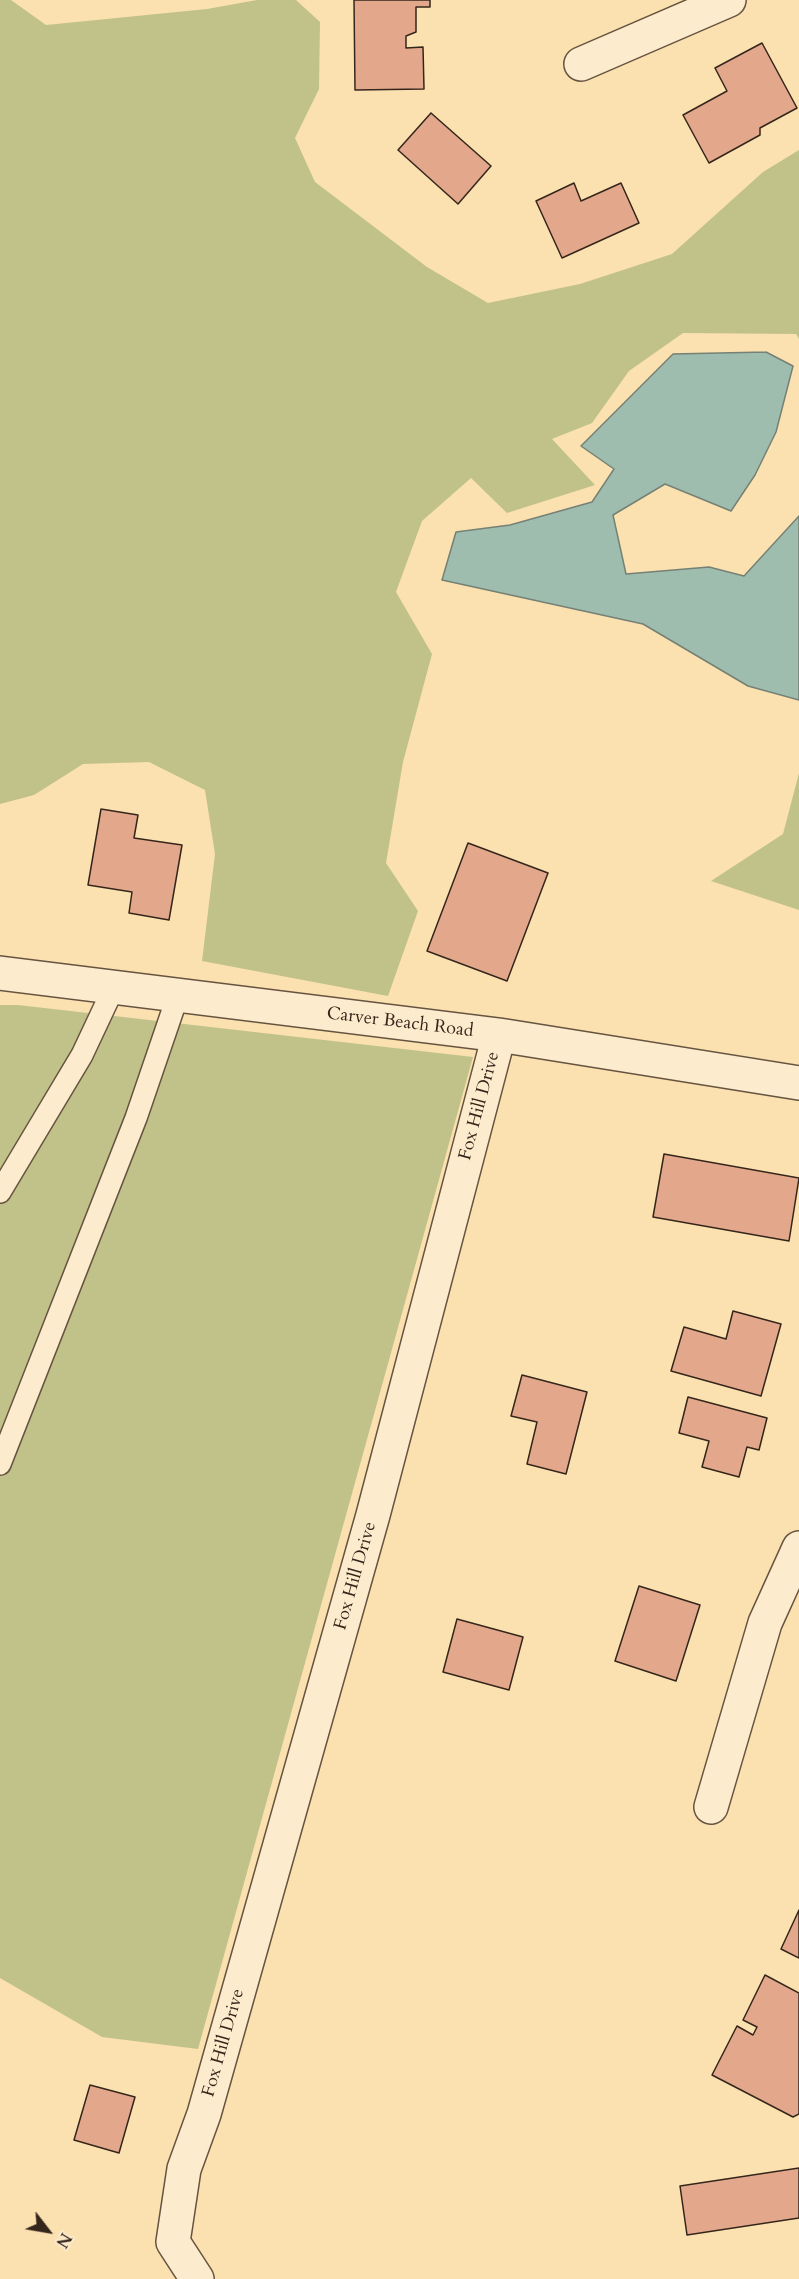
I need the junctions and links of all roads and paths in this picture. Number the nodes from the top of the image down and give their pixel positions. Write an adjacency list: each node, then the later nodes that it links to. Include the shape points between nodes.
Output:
1 (729, 0): 2 (street)
2 (581, 64)
3 (0, 973): 4 (street, Carver Beach Road)
4 (114, 987): 5 (street, Carver Beach Road); 8 (lane, via 82,1055)
5 (178, 995): 6 (street, Carver Beach Road); 9 (lane, via 136,1118)
6 (499, 1035): 7 (street, Carver Beach Road); 12 (street, Fox Hill Drive, via 373,1515 204,2114 184,2169 173,2242)
7 (799, 1083)
8 (0, 1192)
9 (0, 1464)
10 (799, 1548): 11 (street, via 765,1623)
11 (711, 1807)
12 (198, 2279)

